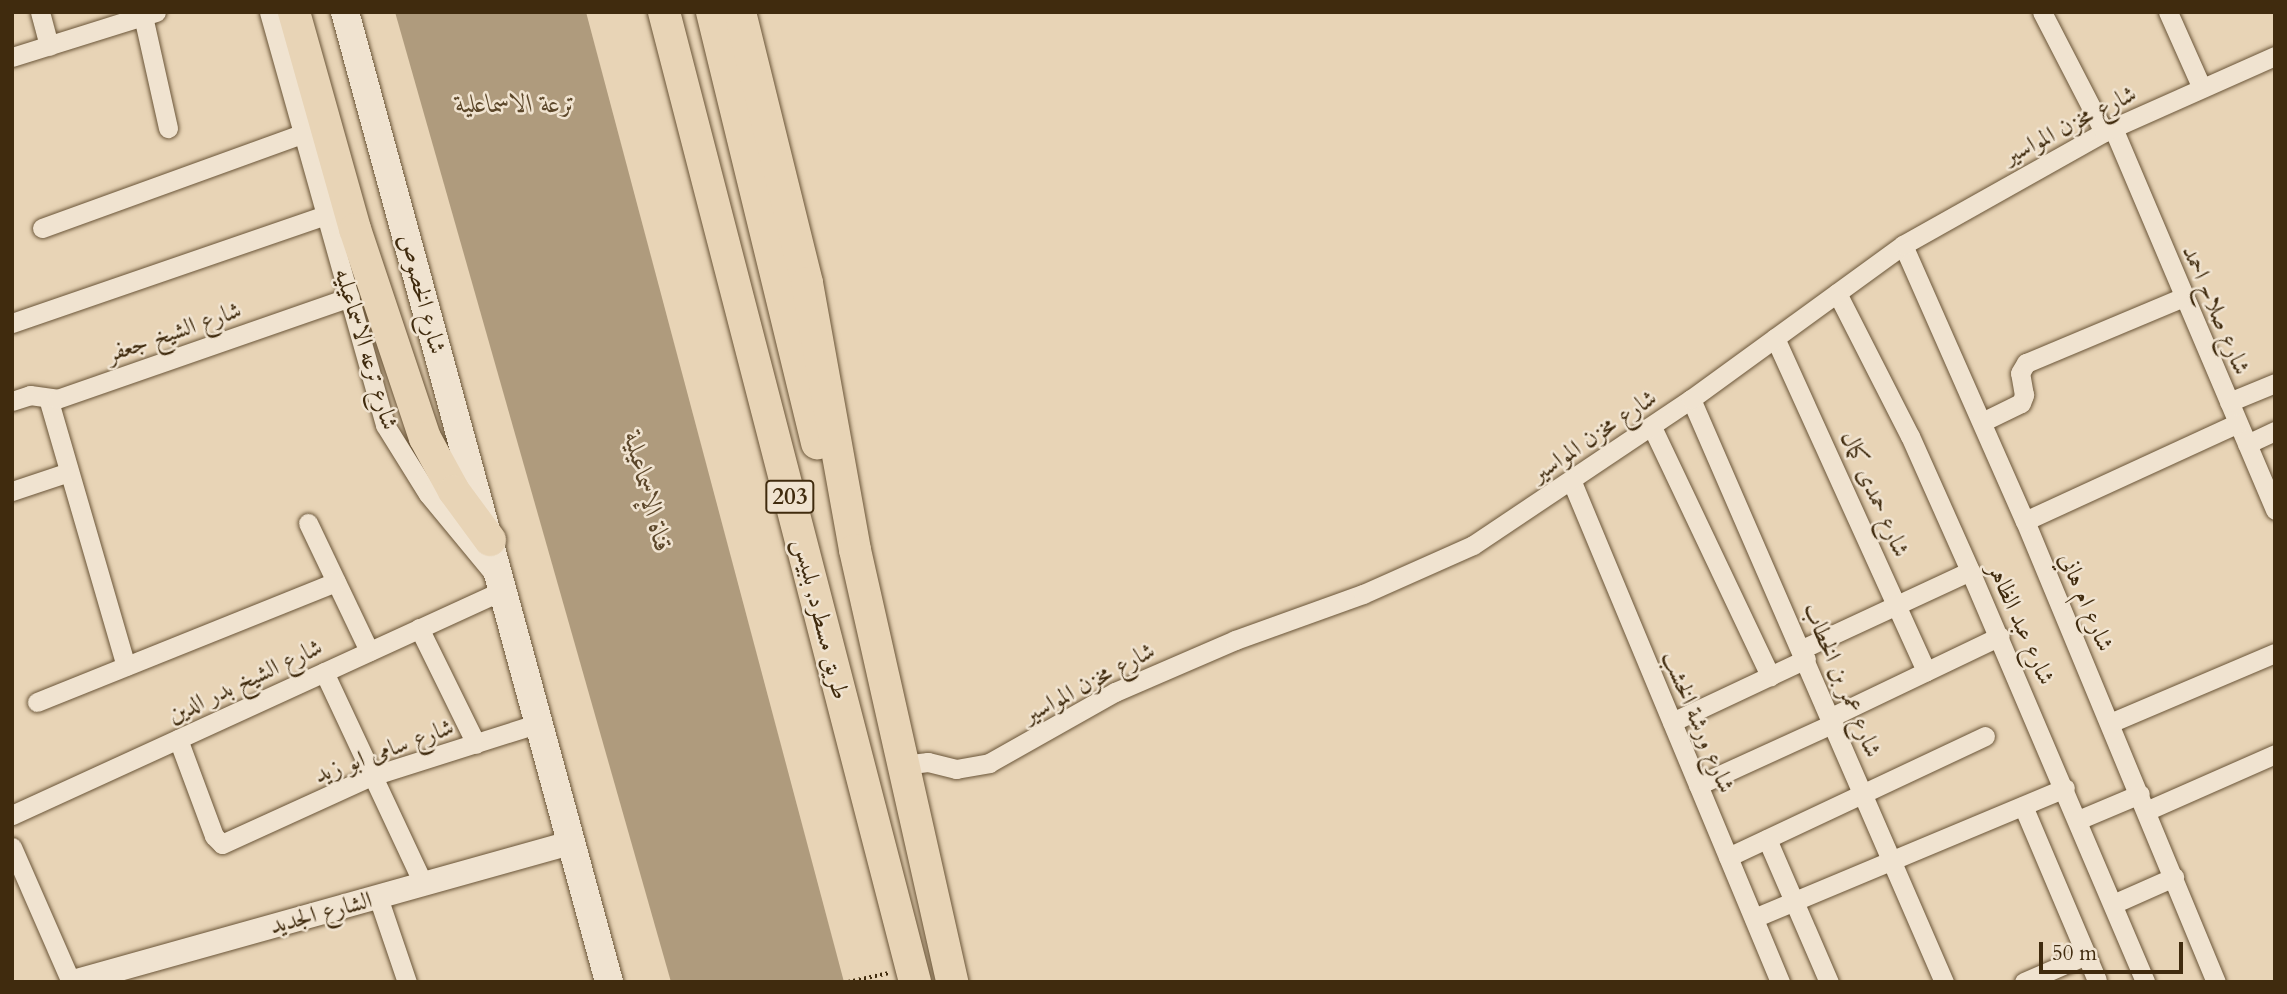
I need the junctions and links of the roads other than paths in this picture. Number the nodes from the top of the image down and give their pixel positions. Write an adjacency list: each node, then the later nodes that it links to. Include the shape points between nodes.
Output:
1 (40, 12): 11 (street)
2 (269, 12): 17 (street, شارع ترعه الاسماعيليه)
3 (294, 12): 42 (main road, via 355,229 425,438 454,491)
4 (345, 12): 42 (main road, شارع الخصوص)
5 (664, 12): 91 (main road, طريق مسطرد, بلبيس / 203)
6 (712, 12): 43 (main road, via 823,464)
7 (740, 12): 43 (main road, طريق مسطرد, بلبيس / 203, via 807,283)
8 (2042, 12): 16 (street, شارع صلاح احمد)
9 (2168, 12): 14 (street)
10 (149, 14): 11 (street); 15 (street)
11 (49, 46): 13 (street)
12 (2275, 56): 14 (street, شارع مخزن المواسير)
13 (12, 57)
14 (2201, 86): 16 (street, شارع مخزن المواسير)
15 (168, 128)
16 (2109, 130): 20 (street, شارع مخزن المواسير); 23 (street, شارع صلاح احمد)
17 (302, 134): 18 (street, شارع ترعه الاسماعيليه); 19 (street)
18 (325, 215): 22 (street, شارع ترعه الاسماعيليه); 24 (street)
19 (43, 228)
20 (1903, 244): 21 (street, شارع مخزن المواسير); 31 (street, شارع ام هاني)
21 (1837, 293): 25 (street, شارع مخزن المواسير); 44 (street, شارع عبد الظاهر, via 1910,436)
22 (350, 297): 27 (street, شارع الشيخ جعفر); 46 (street, شارع ترعه الاسماعيليه, via 385,425 428,494)
23 (2184, 297): 30 (street, شارع صلاح احمد); 31 (street, via 2026,363 2020,373 2021,403)
24 (12, 323)
25 (1775, 338): 28 (street, شارع مخزن المواسير); 47 (street, شارع حمدى كمال)
26 (2275, 383): 30 (street)
27 (48, 398): 29 (street, شارع الشيخ جعفر, via 30,395); 36 (street)
28 (1691, 399): 33 (street, شارع مخزن المواسير); 52 (street, شارع عمر بن الخطاب)
29 (12, 401)
30 (2229, 402): 32 (street, شارع صلاح احمد)
31 (1982, 422): 40 (street, شارع ام هاني)
32 (2238, 422): 35 (street, شارع صلاح احمد); 40 (street)
33 (1652, 427): 37 (street, شارع مخزن المواسير); 56 (street)
34 (2275, 431): 35 (street)
35 (2247, 444): 39 (street, شارع صلاح احمد)
36 (69, 472): 38 (street); 53 (street)
37 (1572, 482): 59 (street, شارع ورشة الخشب); 66 (street, شارع مخزن المواسير, via 1473,545 1363,594 1235,640 1126,687 989,763 956,769 928,762)
38 (12, 491)
39 (2275, 510)
40 (2025, 521): 60 (street, شارع ام هاني)
41 (308, 523): 45 (street)
42 (490, 540): 46 (main road, شارع الخصوص)
43 (855, 550): 66 (main road, طريق مسطرد, بلبيس / 203)
44 (1970, 571): 47 (street); 49 (street, شارع عبد الظاهر)
45 (336, 582): 50 (street); 53 (street)
46 (498, 584): 48 (street, شارع الشيخ بدر الدين); 61 (main road, شارع ترعه الاسماعيليه)
47 (1897, 605): 52 (street); 54 (street, شارع حمدى كمال)
48 (419, 628): 50 (street, شارع الشيخ بدر الدين); 64 (street)
49 (2000, 636): 54 (street); 69 (street, شارع عبد الظاهر)
50 (369, 651): 55 (street, شارع الشيخ بدر الدين)
51 (2275, 653): 60 (street)
52 (1804, 654): 56 (street); 58 (street, شارع عمر بن الخطاب)
53 (126, 666): 57 (street)
54 (1926, 671): 58 (street)
55 (324, 672): 63 (street, شارع الشيخ بدر الدين); 67 (street)
56 (1770, 676): 59 (street)
57 (37, 702)
58 (1832, 720): 68 (street); 70 (street, شارع عمر بن الخطاب)
59 (1672, 722): 68 (street, شارع ورشة الخشب)
60 (2110, 723): 71 (street, شارع ام هاني)
61 (536, 724): 64 (street, شارع سامى ابو زيد); 76 (main road, شارع ترعه الاسماعيليه)
62 (1985, 736): 70 (street)
63 (178, 739): 67 (street, شارع سامى ابو زيد, via 214,836 224,843); 73 (street, شارع الشيخ بدر الدين)
64 (476, 744): 67 (street, شارع سامى ابو زيد)
65 (2275, 754): 71 (street)
66 (903, 765): 92 (main road, طريق مسطرد, بلبيس / 203)
67 (373, 776): 81 (street)
68 (1698, 785): 78 (street, شارع ورشة الخشب)
69 (2065, 788): 72 (street); 74 (street, شارع عبد الظاهر)
70 (1863, 793): 75 (street); 79 (street, شارع عمر بن الخطاب)
71 (2143, 802): 74 (street); 80 (street, شارع ام هاني)
72 (2023, 806): 79 (street); 86 (street)
73 (12, 815)
74 (2078, 820): 84 (street, شارع عبد الظاهر)
75 (1767, 839): 78 (street); 83 (street)
76 (570, 843): 81 (street, الشارع الجديد); 90 (main road, شارع ترعه الاسماعيليه)
77 (12, 847): 87 (street)
78 (1728, 857): 85 (street, شارع ورشة الخشب)
79 (1892, 860): 83 (street); 95 (street, شارع عمر بن الخطاب)
80 (2174, 877): 84 (street); 98 (street, شارع ام هاني)
81 (424, 885): 82 (street, الشارع الجديد)
82 (378, 897): 87 (street, الشارع الجديد); 89 (street)
83 (1794, 901): 85 (street); 94 (street)
84 (2113, 904): 97 (street, شارع عبد الظاهر)
85 (1754, 918): 93 (street, شارع ورشة الخشب)
86 (2086, 955): 88 (street); 96 (street)
87 (83, 980)
88 (2097, 980)
89 (407, 982)
90 (609, 982)
91 (915, 982)
92 (952, 982)
93 (1780, 982)
94 (1829, 982)
95 (1944, 982)
96 (2024, 982)
97 (2145, 982)
98 (2216, 982)

